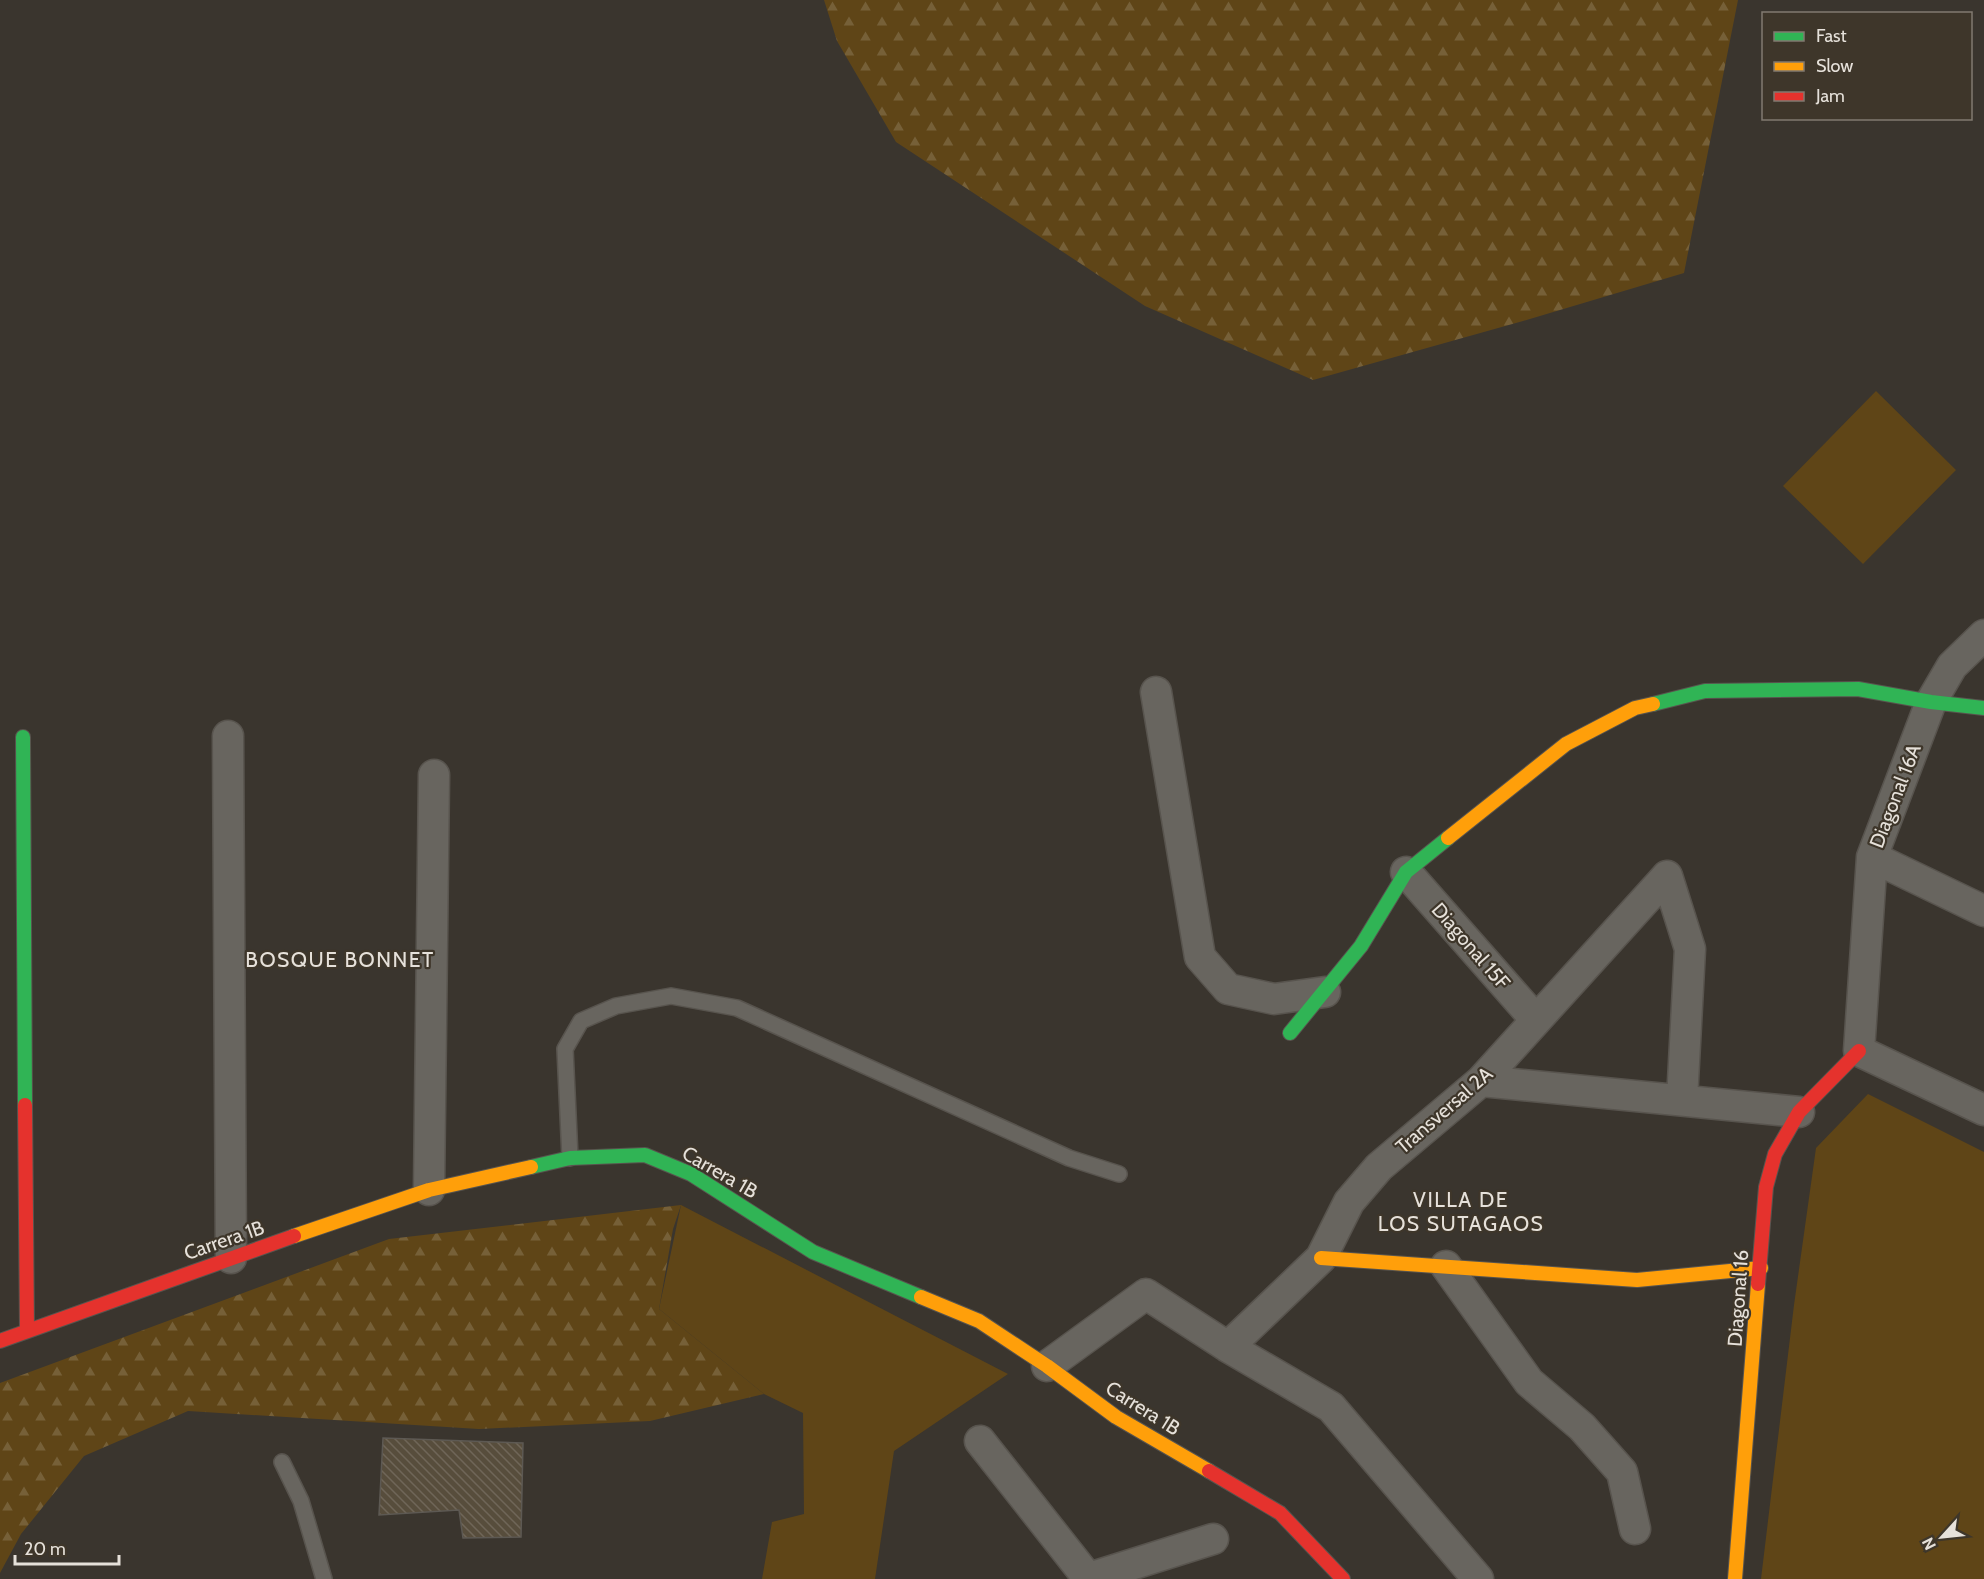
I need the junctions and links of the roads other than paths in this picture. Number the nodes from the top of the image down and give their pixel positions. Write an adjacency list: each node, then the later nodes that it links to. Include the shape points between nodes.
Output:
1 (1984, 635): 3 (street, Diagonal 16A, via 1952,666)
2 (1156, 692): 11 (street, via 1200,957 1228,989 1274,999)
3 (1932, 702): 4 (street); 8 (street, Diagonal 16A); 9 (street, via 1858,689 1706,691 1635,708 1566,744)
4 (1983, 706)
5 (228, 736): 22 (street)
6 (23, 737): 26 (street)
7 (434, 775): 21 (street)
8 (1872, 857): 10 (street); 14 (street, Diagonal 16A)
9 (1406, 872): 11 (street, via 1361,946); 12 (street, Diagonal 15F)
10 (1984, 911)
11 (1325, 993): 13 (street)
12 (1536, 1020): 15 (street, Transversal 2A); 16 (street, Transversal 2A, via 1667,876 1690,949)
13 (1290, 1033)
14 (1859, 1051): 17 (street); 18 (street, Diagonal 16)
15 (1481, 1081): 16 (street); 23 (street, Transversal 2A, via 1379,1167 1348,1202)
16 (1682, 1100): 18 (street)
17 (1984, 1110)
18 (1799, 1112): 25 (street, Diagonal 16, via 1774,1154 1766,1187)
19 (570, 1158): 20 (lane, via 566,1049 581,1021 615,1006 671,996 737,1008 1070,1158); 21 (street, Carrera 1B); 29 (street, Carrera 1B, via 645,1155 691,1174 813,1251 979,1321)
20 (1119, 1174)
21 (429, 1190): 22 (street, Carrera 1B)
22 (231, 1258): 26 (street, Carrera 1B)
23 (1321, 1258): 24 (street); 28 (street, Transversal 2A)
24 (1446, 1266): 25 (street, via 1637,1280); 32 (street, via 1529,1382 1582,1427 1622,1472)
25 (1761, 1268): 38 (street, Diagonal 16)
26 (27, 1332): 27 (street, Carrera 1B)
27 (0, 1341)
28 (1228, 1347): 29 (street, via 1146,1294); 37 (street, via 1331,1407)
29 (1047, 1366): 36 (street, Carrera 1B, via 1116,1417 1280,1513)
30 (980, 1441): 34 (street)
31 (282, 1462): 35 (lane, via 301,1501)
32 (1635, 1529)
33 (1213, 1539): 34 (street)
34 (1087, 1578)
35 (324, 1579)
36 (1343, 1579)
37 (1478, 1579)
38 (1735, 1579)

